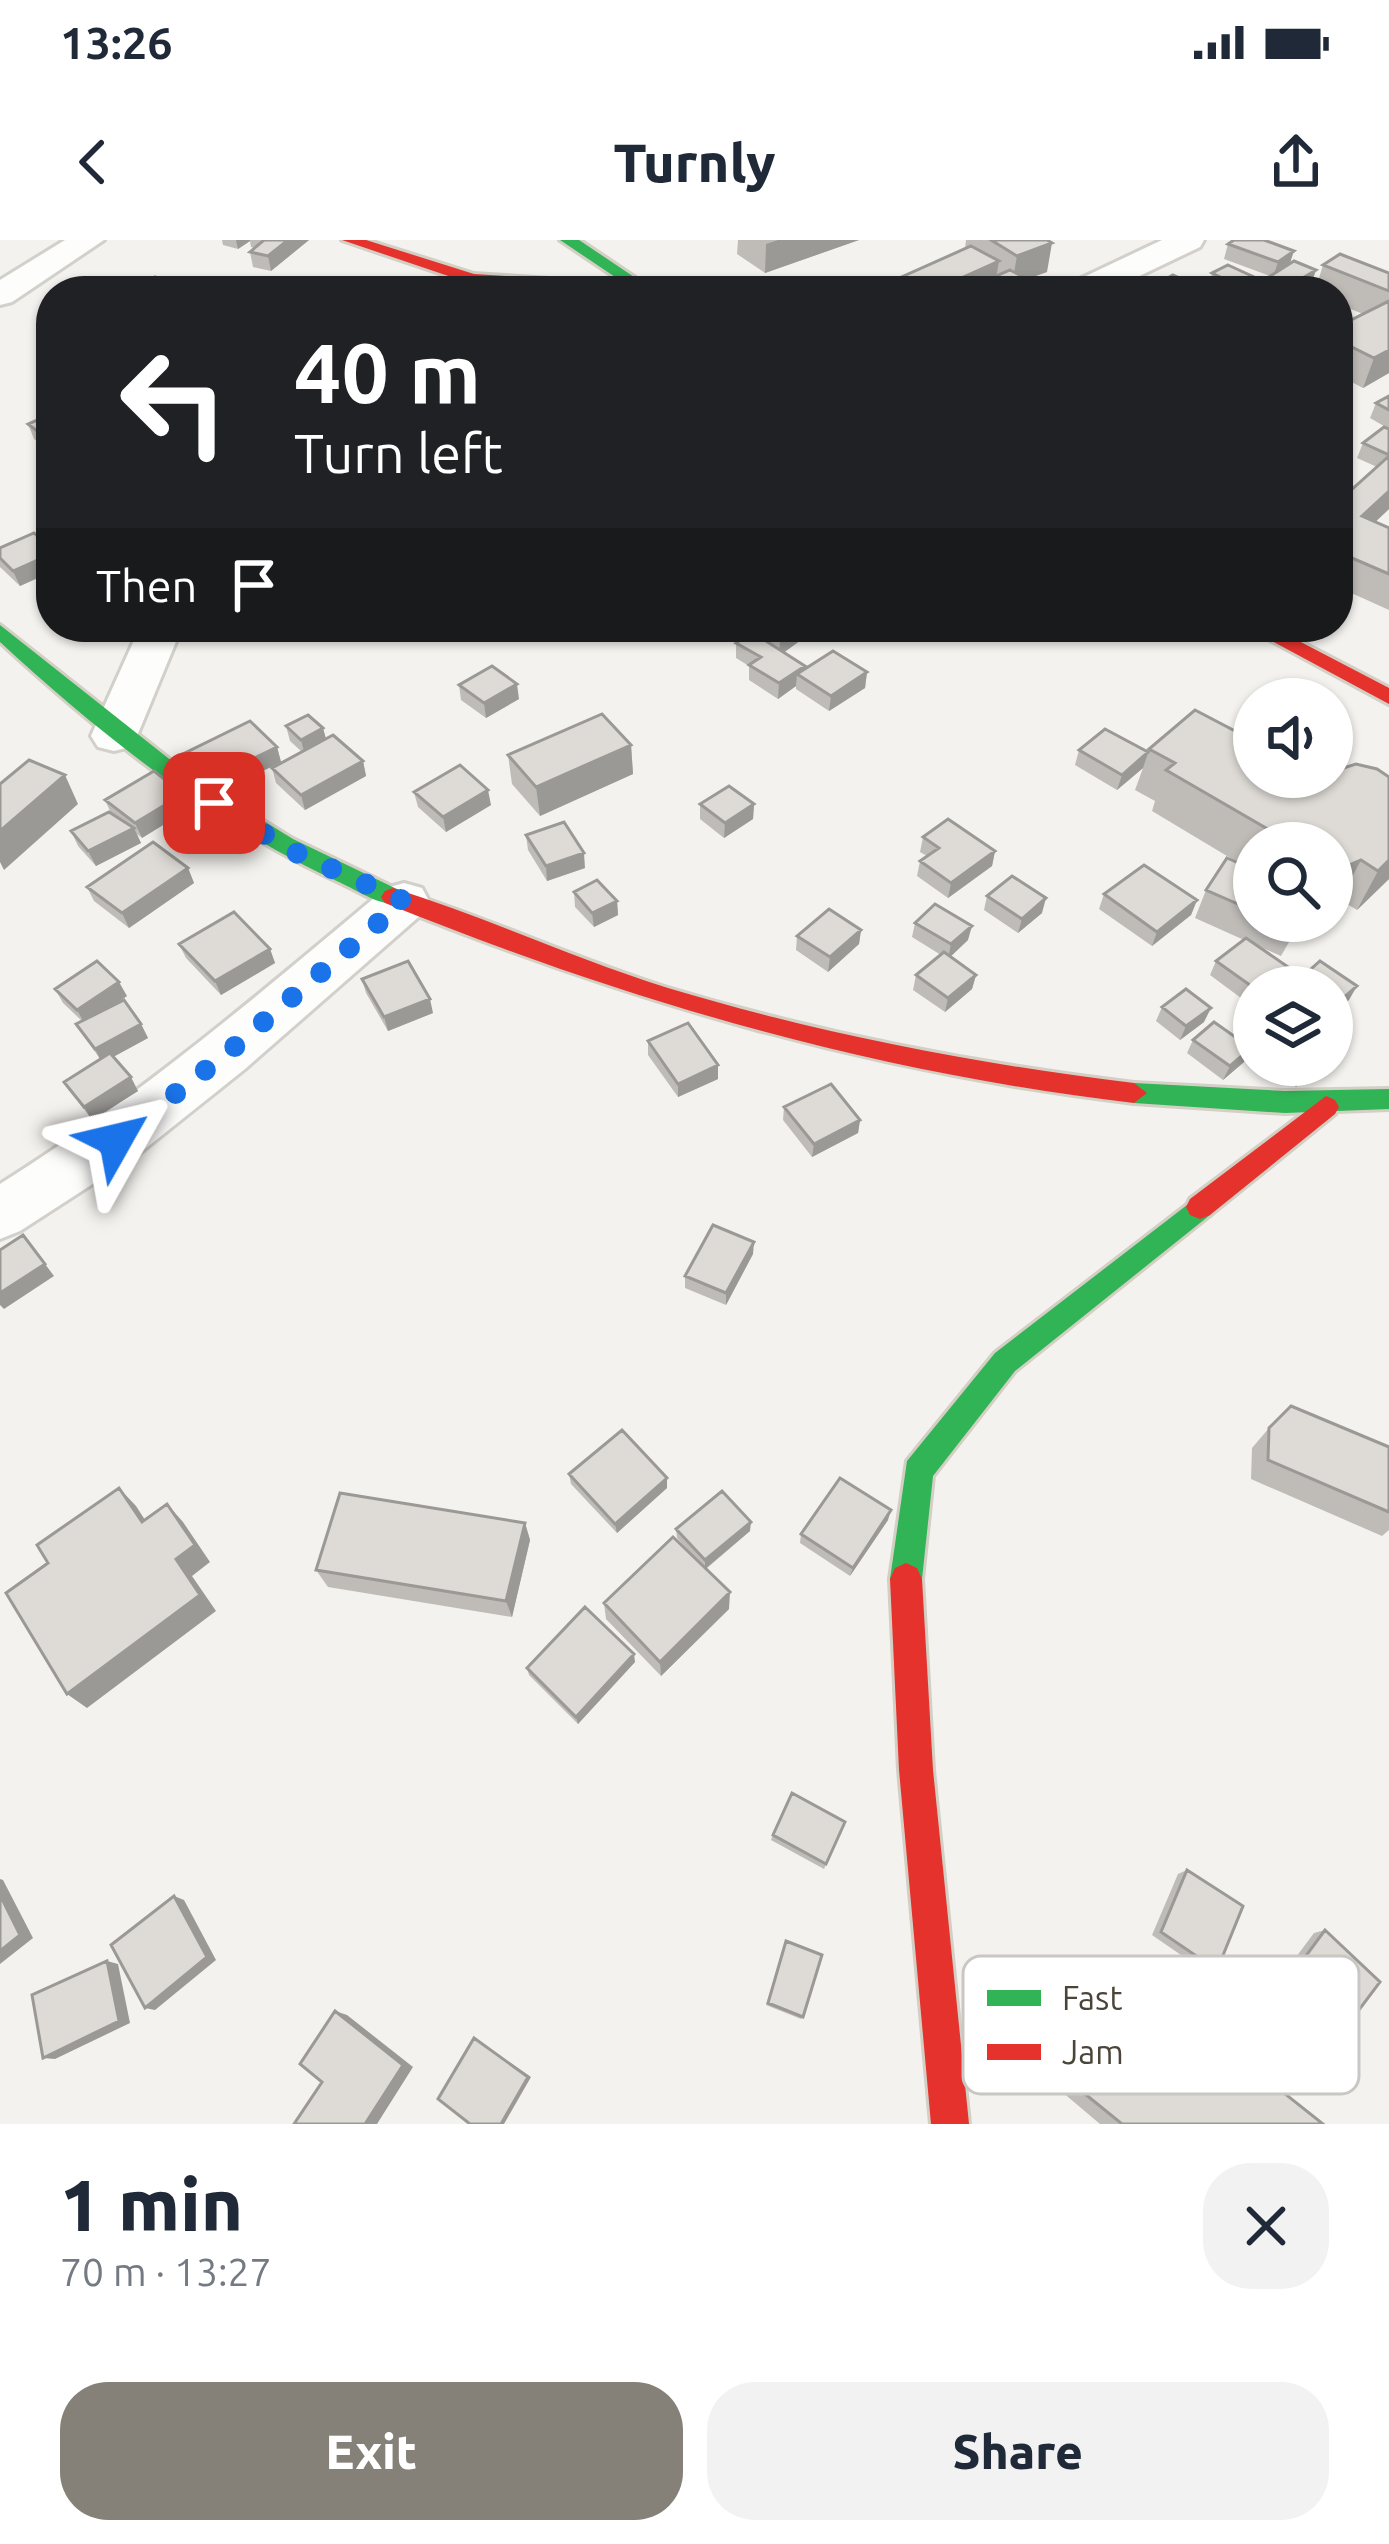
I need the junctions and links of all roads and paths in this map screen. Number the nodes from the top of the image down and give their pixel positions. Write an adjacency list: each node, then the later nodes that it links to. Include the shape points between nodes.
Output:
1 (88, 240): 10 (street)
2 (350, 240): 7 (street)
3 (413, 240): 6 (street, via 485,262)
4 (568, 240): 6 (street)
5 (1188, 240): 9 (street)
6 (606, 266): 8 (street)
7 (463, 276)
8 (623, 276)
9 (1112, 276)
10 (0, 295)
11 (0, 631): 15 (street)
12 (155, 642): 15 (street)
13 (1284, 642): 14 (street)
14 (1389, 697)
15 (114, 736): 16 (street, via 290,850)
16 (404, 901): 18 (street, via 667,1000 914,1064 1106,1092); 19 (street, via 116,1140)
17 (1389, 1099): 18 (street)
18 (1326, 1107): 20 (street, via 1005,1362 918,1472 907,1594)
19 (0, 1214)
20 (950, 2124)

